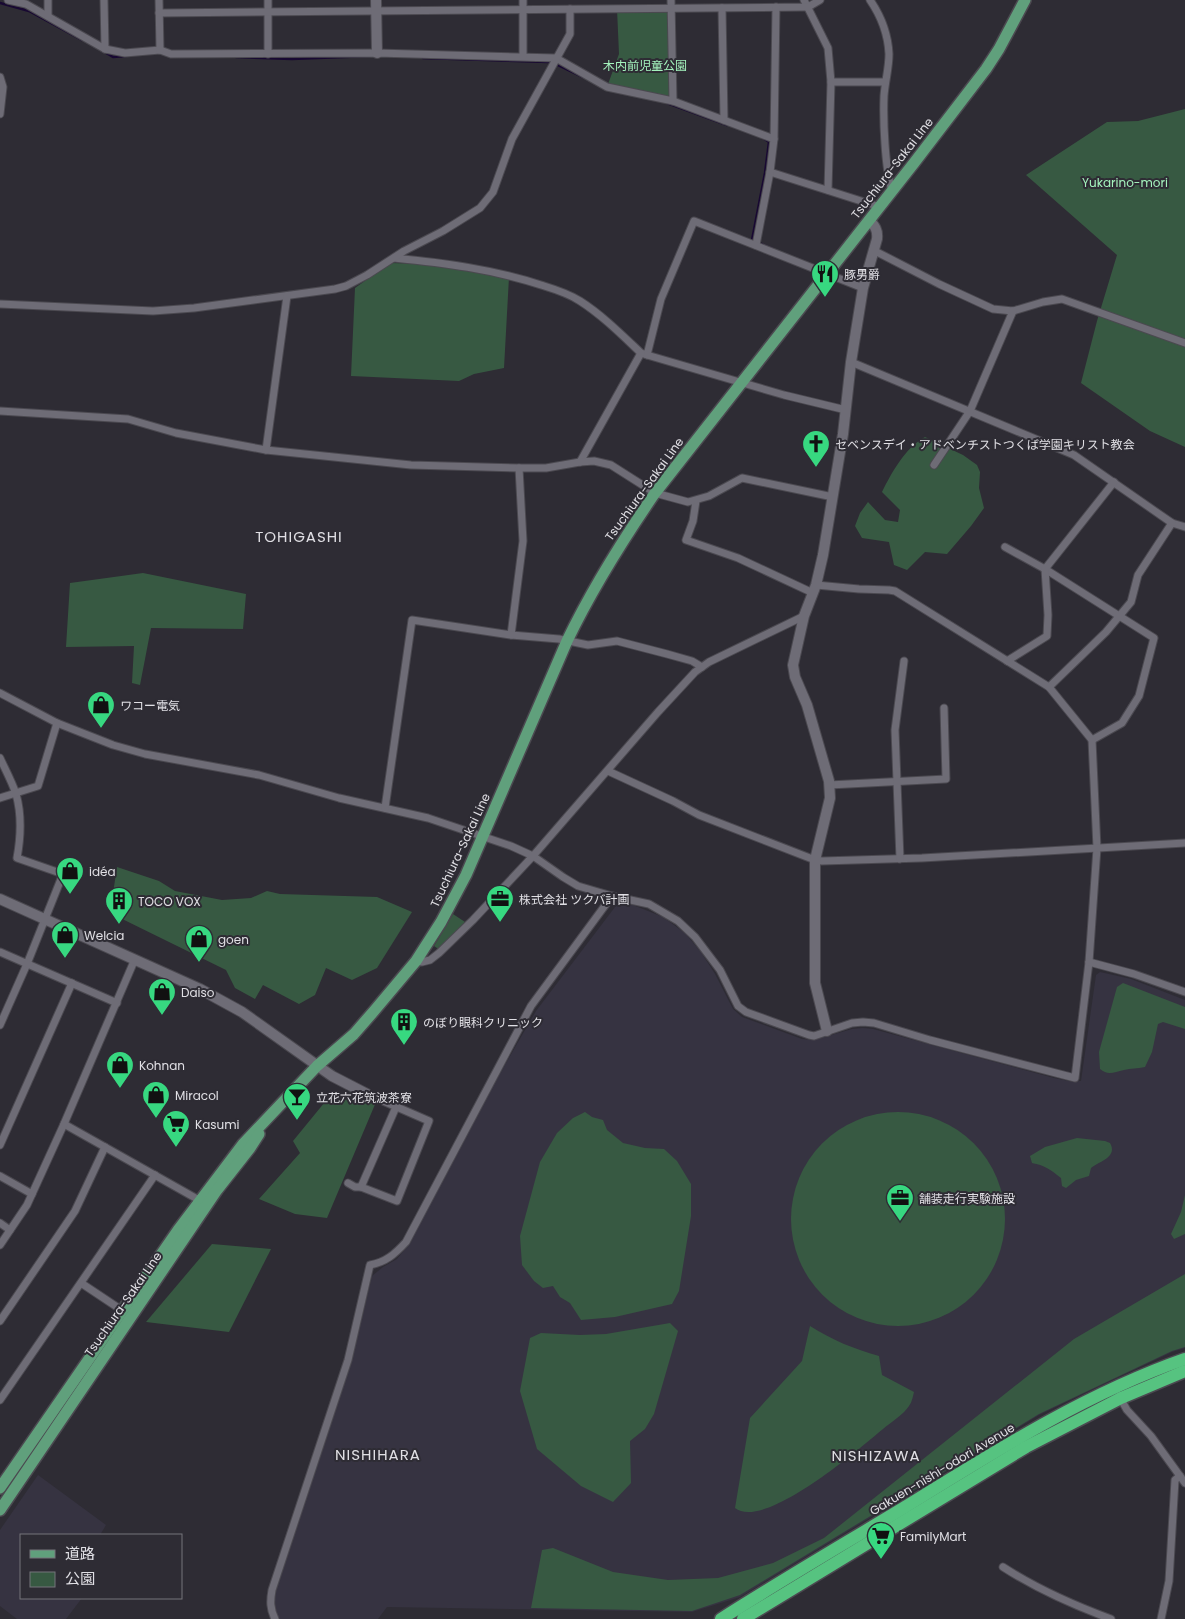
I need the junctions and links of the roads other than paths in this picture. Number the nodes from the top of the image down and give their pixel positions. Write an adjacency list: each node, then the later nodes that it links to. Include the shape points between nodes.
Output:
1 (8, 0): 21 (street, via 26,4)
2 (48, 0): 21 (street)
3 (104, 0): 22 (street)
4 (159, 0): 20 (street)
5 (268, 0): 18 (street)
6 (376, 0): 19 (street)
7 (523, 0): 16 (street)
8 (671, 0): 14 (street)
9 (820, 0): 12 (street)
10 (870, 0): 30 (street, via 887,40 889,55)
11 (1025, 0): 37 (main road, Tsuchiura-Sakai Line, via 986,69)
12 (806, 3): 13 (street); 29 (street, via 828,48)
13 (776, 7): 15 (street); 34 (street)
14 (671, 8): 15 (street); 17 (street); 31 (street)
15 (722, 8): 33 (street)
16 (523, 10): 17 (street); 19 (street); 26 (street)
17 (570, 10): 27 (street, via 570,34)
18 (268, 12): 19 (street); 20 (street); 25 (street)
19 (376, 12): 24 (street)
20 (159, 13): 23 (street)
21 (48, 16): 22 (street)
22 (105, 49): 23 (street, via 125,53)
23 (160, 50): 25 (street, via 170,54)
24 (377, 53): 25 (street); 26 (street)
25 (268, 54)
26 (523, 56): 27 (street)
27 (556, 58): 31 (street, via 607,87); 42 (street, via 512,139 497,183 487,199 474,212)
28 (0, 77): 32 (street, via 3,87)
29 (831, 82): 30 (street); 36 (street)
30 (885, 82): 37 (street)
31 (673, 101): 33 (street)
32 (0, 114)
33 (724, 120): 34 (street)
34 (774, 139): 35 (street)
35 (770, 172): 36 (street); 40 (street)
36 (828, 190): 38 (street)
37 (892, 192): 38 (main road, Tsuchiura-Sakai Line)
38 (880, 207): 39 (main road, Tsuchiura-Sakai Line)
39 (869, 220): 41 (street, via 878,233); 43 (main road, Tsuchiura-Sakai Line)
40 (756, 242): 43 (street); 49 (street, via 694,221 661,299)
41 (873, 250): 44 (street); 47 (street, via 993,309)
42 (393, 258): 45 (street, via 346,286); 49 (street, via 510,274 555,290 578,300)
43 (827, 274): 44 (street); 51 (main road, Tsuchiura-Sakai Line)
44 (863, 288): 50 (street)
45 (287, 296): 46 (street, via 152,311); 55 (street)
46 (0, 304)
47 (1012, 310): 48 (street, via 1062,299); 54 (street)
48 (1185, 343)
49 (644, 354): 51 (street); 56 (street)
50 (851, 362): 52 (street); 54 (street)
51 (742, 382): 52 (street); 60 (main road, Tsuchiura-Sakai Line)
52 (846, 410): 61 (street)
53 (0, 411): 55 (street, via 128,419 176,433)
54 (970, 411): 57 (street); 59 (street, via 1074,454)
55 (266, 450): 58 (street, via 411,465)
56 (580, 462): 58 (street, via 546,468); 60 (street, via 611,465)
57 (934, 465)
58 (520, 468): 70 (street, via 523,540)
59 (1114, 482): 63 (street); 66 (street)
60 (655, 493): 62 (street, via 688,502); 71 (main road, Tsuchiura-Sakai Line, via 604,570)
61 (832, 497): 62 (street, via 742,478); 67 (street)
62 (696, 501): 67 (street, via 686,540)
63 (1172, 523): 64 (street); 69 (street, via 1144,565 1131,602)
64 (1185, 528)
65 (1005, 547): 66 (street)
66 (1045, 569): 69 (street); 73 (street, via 1047,636)
67 (815, 589): 68 (street); 73 (street, via 895,591)
68 (804, 616): 74 (street); 83 (street, via 793,665)
69 (1120, 616): 75 (street); 79 (street, via 1154,638 1139,696 1122,723)
70 (511, 635): 71 (street); 86 (street, via 412,620)
71 (567, 641): 74 (street, via 588,645 617,641 692,661); 87 (main road, Tsuchiura-Sakai Line)
72 (904, 661): 82 (street, via 895,730)
73 (1007, 661): 75 (street)
74 (702, 667): 81 (street)
75 (1049, 687): 79 (street)
76 (0, 693): 78 (street)
77 (944, 708): 82 (street, via 946,779)
78 (57, 723): 84 (street, via 38,786); 86 (street, via 140,753 259,775)
79 (1092, 740): 89 (street)
80 (0, 758): 84 (street)
81 (608, 771): 90 (street); 92 (street, via 699,815)
82 (897, 782): 83 (street); 91 (street)
83 (829, 785): 92 (street, via 830,798)
84 (16, 793): 85 (street); 95 (street, via 21,836 18,858 63,874)
85 (0, 798)
86 (385, 808): 87 (street)
87 (483, 835): 90 (street); 98 (main road, Tsuchiura-Sakai Line, via 450,907)
88 (1185, 843): 89 (street)
89 (1097, 848): 91 (street); 99 (street)
90 (533, 856): 93 (street, via 578,886); 98 (street, via 439,953 430,960)
91 (900, 859): 92 (street)
92 (815, 860): 105 (street, via 816,982)
93 (612, 896): 105 (street, via 649,904 678,920 709,954 738,1006 746,1012 802,1034 814,1036); 135 (street, via 531,1006 406,1242 382,1263 370,1265 348,1360 272,1590 270,1610)
94 (0, 899): 95 (street)
95 (45, 919): 97 (street); 100 (street)
96 (0, 952): 100 (street)
97 (135, 959): 103 (street); 106 (street, via 225,1002)
98 (416, 961): 106 (main road, Tsuchiura-Sakai Line, via 354,1034)
99 (1089, 962): 102 (street); 105 (street, via 1074,1078 874,1023 852,1023)
100 (27, 964): 101 (street); 104 (street)
101 (72, 984): 103 (street); 111 (street)
102 (1185, 992)
103 (117, 1003): 110 (street)
104 (0, 1025)
105 (827, 1031)
106 (317, 1066): 107 (street); 109 (main road, Tsuchiura-Sakai Line)
107 (367, 1094): 108 (street)
108 (396, 1107): 116 (street); 116 (street, via 429,1121 397,1201)
109 (270, 1115): 118 (main road, Tsuchiura-Sakai Line); 132 (main road, Tsuchiura-Sakai Line)
110 (64, 1124): 112 (street); 117 (street)
111 (0, 1145)
112 (105, 1147): 113 (street); 124 (street, via 75,1210)
113 (155, 1175): 118 (street); 122 (street)
114 (0, 1176): 117 (street)
115 (348, 1183): 116 (street)
116 (361, 1187)
117 (32, 1194): 120 (street)
118 (199, 1200): 123 (main road, Tsuchiura-Sakai Line)
119 (0, 1223): 120 (street)
120 (10, 1230): 121 (street)
121 (0, 1245)
122 (82, 1283): 123 (street); 128 (street)
123 (123, 1311): 131 (main road, Tsuchiura-Sakai Line)
124 (0, 1321)
125 (1185, 1359): 127 (highway, Gakuen-nishi-odori Avenue, via 1161,1367)
126 (1185, 1371): 127 (highway, Gakuen-nishi-odori Avenue)
127 (1118, 1393): 129 (street); 134 (highway, Gakuen-nishi-odori Avenue, via 1048,1421)
128 (0, 1400)
129 (1180, 1476): 130 (street); 138 (street, via 1175,1480 1169,1581)
130 (1185, 1483)
131 (0, 1488)
132 (0, 1510)
133 (1003, 1567): 137 (street, via 1045,1592)
134 (750, 1613): 136 (highway, Gakuen-nishi-odori Avenue)
135 (274, 1619)
136 (721, 1619)
137 (1111, 1619)
138 (1161, 1619)

